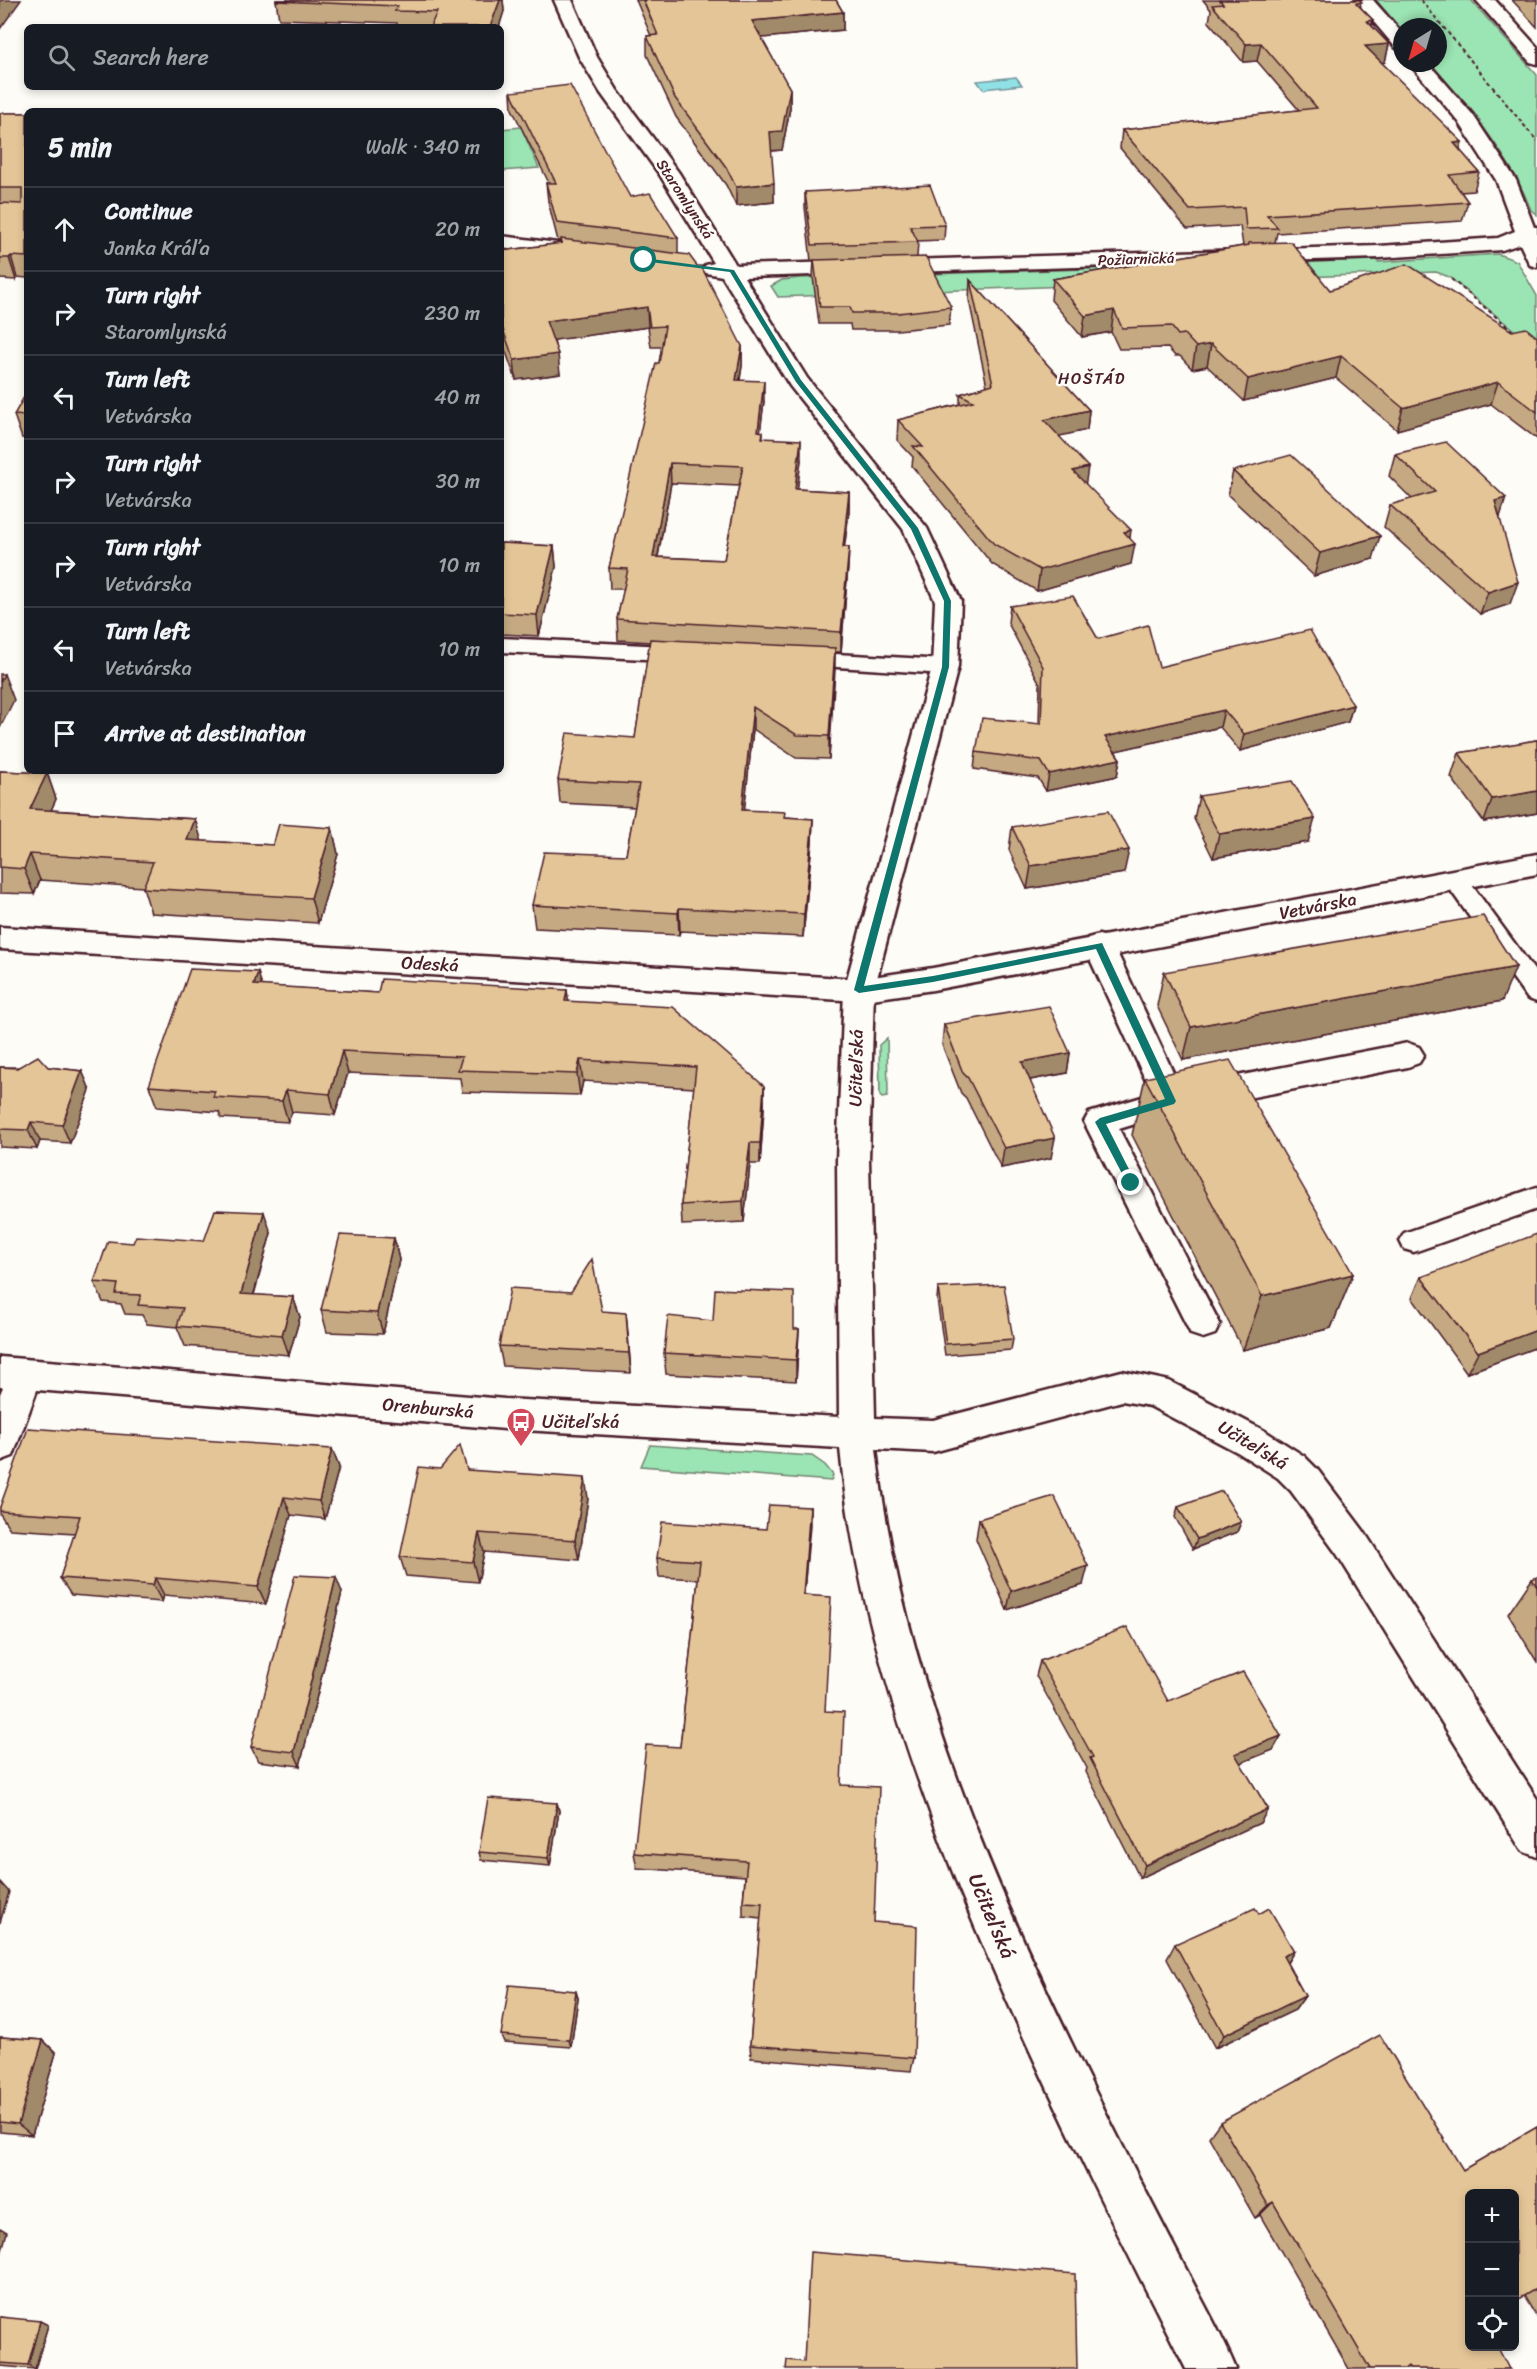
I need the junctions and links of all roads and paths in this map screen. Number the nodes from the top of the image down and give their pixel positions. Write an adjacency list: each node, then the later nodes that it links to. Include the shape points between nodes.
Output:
1 (563, 0): 14 (street, Staromlynská, via 588,57 609,92 669,173)
2 (1364, 0): 5 (street)
3 (1421, 0): 8 (path)
4 (1485, 0): 6 (street)
5 (1393, 34)
6 (1536, 55)
7 (1426, 72): 9 (street, via 1466,119 1506,180)
8 (1537, 141)
9 (1531, 233): 12 (street); 14 (street, Požiarnická, via 1502,244 1379,252)
10 (504, 242): 11 (street)
11 (604, 254)
12 (1537, 261)
13 (695, 266): 14 (street, Požiarnická)
14 (732, 271): 18 (street, Staromlynská, via 798,381 915,528 948,601)
15 (504, 645): 16 (lane)
16 (712, 655)
17 (782, 659): 18 (lane)
18 (945, 667): 23 (street, Staromlynská)
19 (1537, 864): 20 (street, Vetvárska)
20 (1455, 879): 22 (street, Vetvárska); 24 (lane)
21 (0, 938): 23 (street, Odeská)
22 (1099, 946): 23 (street, Vetvárska); 26 (street)
23 (859, 990): 31 (street, Učiteľská, via 853,1160)
24 (1537, 993)
25 (1408, 1055): 26 (street)
26 (1171, 1101): 29 (street, via 1100,1122)
27 (1537, 1198): 28 (lane)
28 (1413, 1241)
29 (1203, 1324)
30 (13, 1373): 31 (street, Orenburská, via 505,1414); 32 (street)
31 (857, 1433): 33 (street, Učiteľská, via 933,1436 1122,1386 1156,1392 1252,1442 1291,1467 1339,1525); 34 (street, Učiteľská, via 861,1478 888,1621 946,1805 1021,1986 1114,2181)
32 (0, 1445)
33 (1537, 1836)
34 (1212, 2369)

